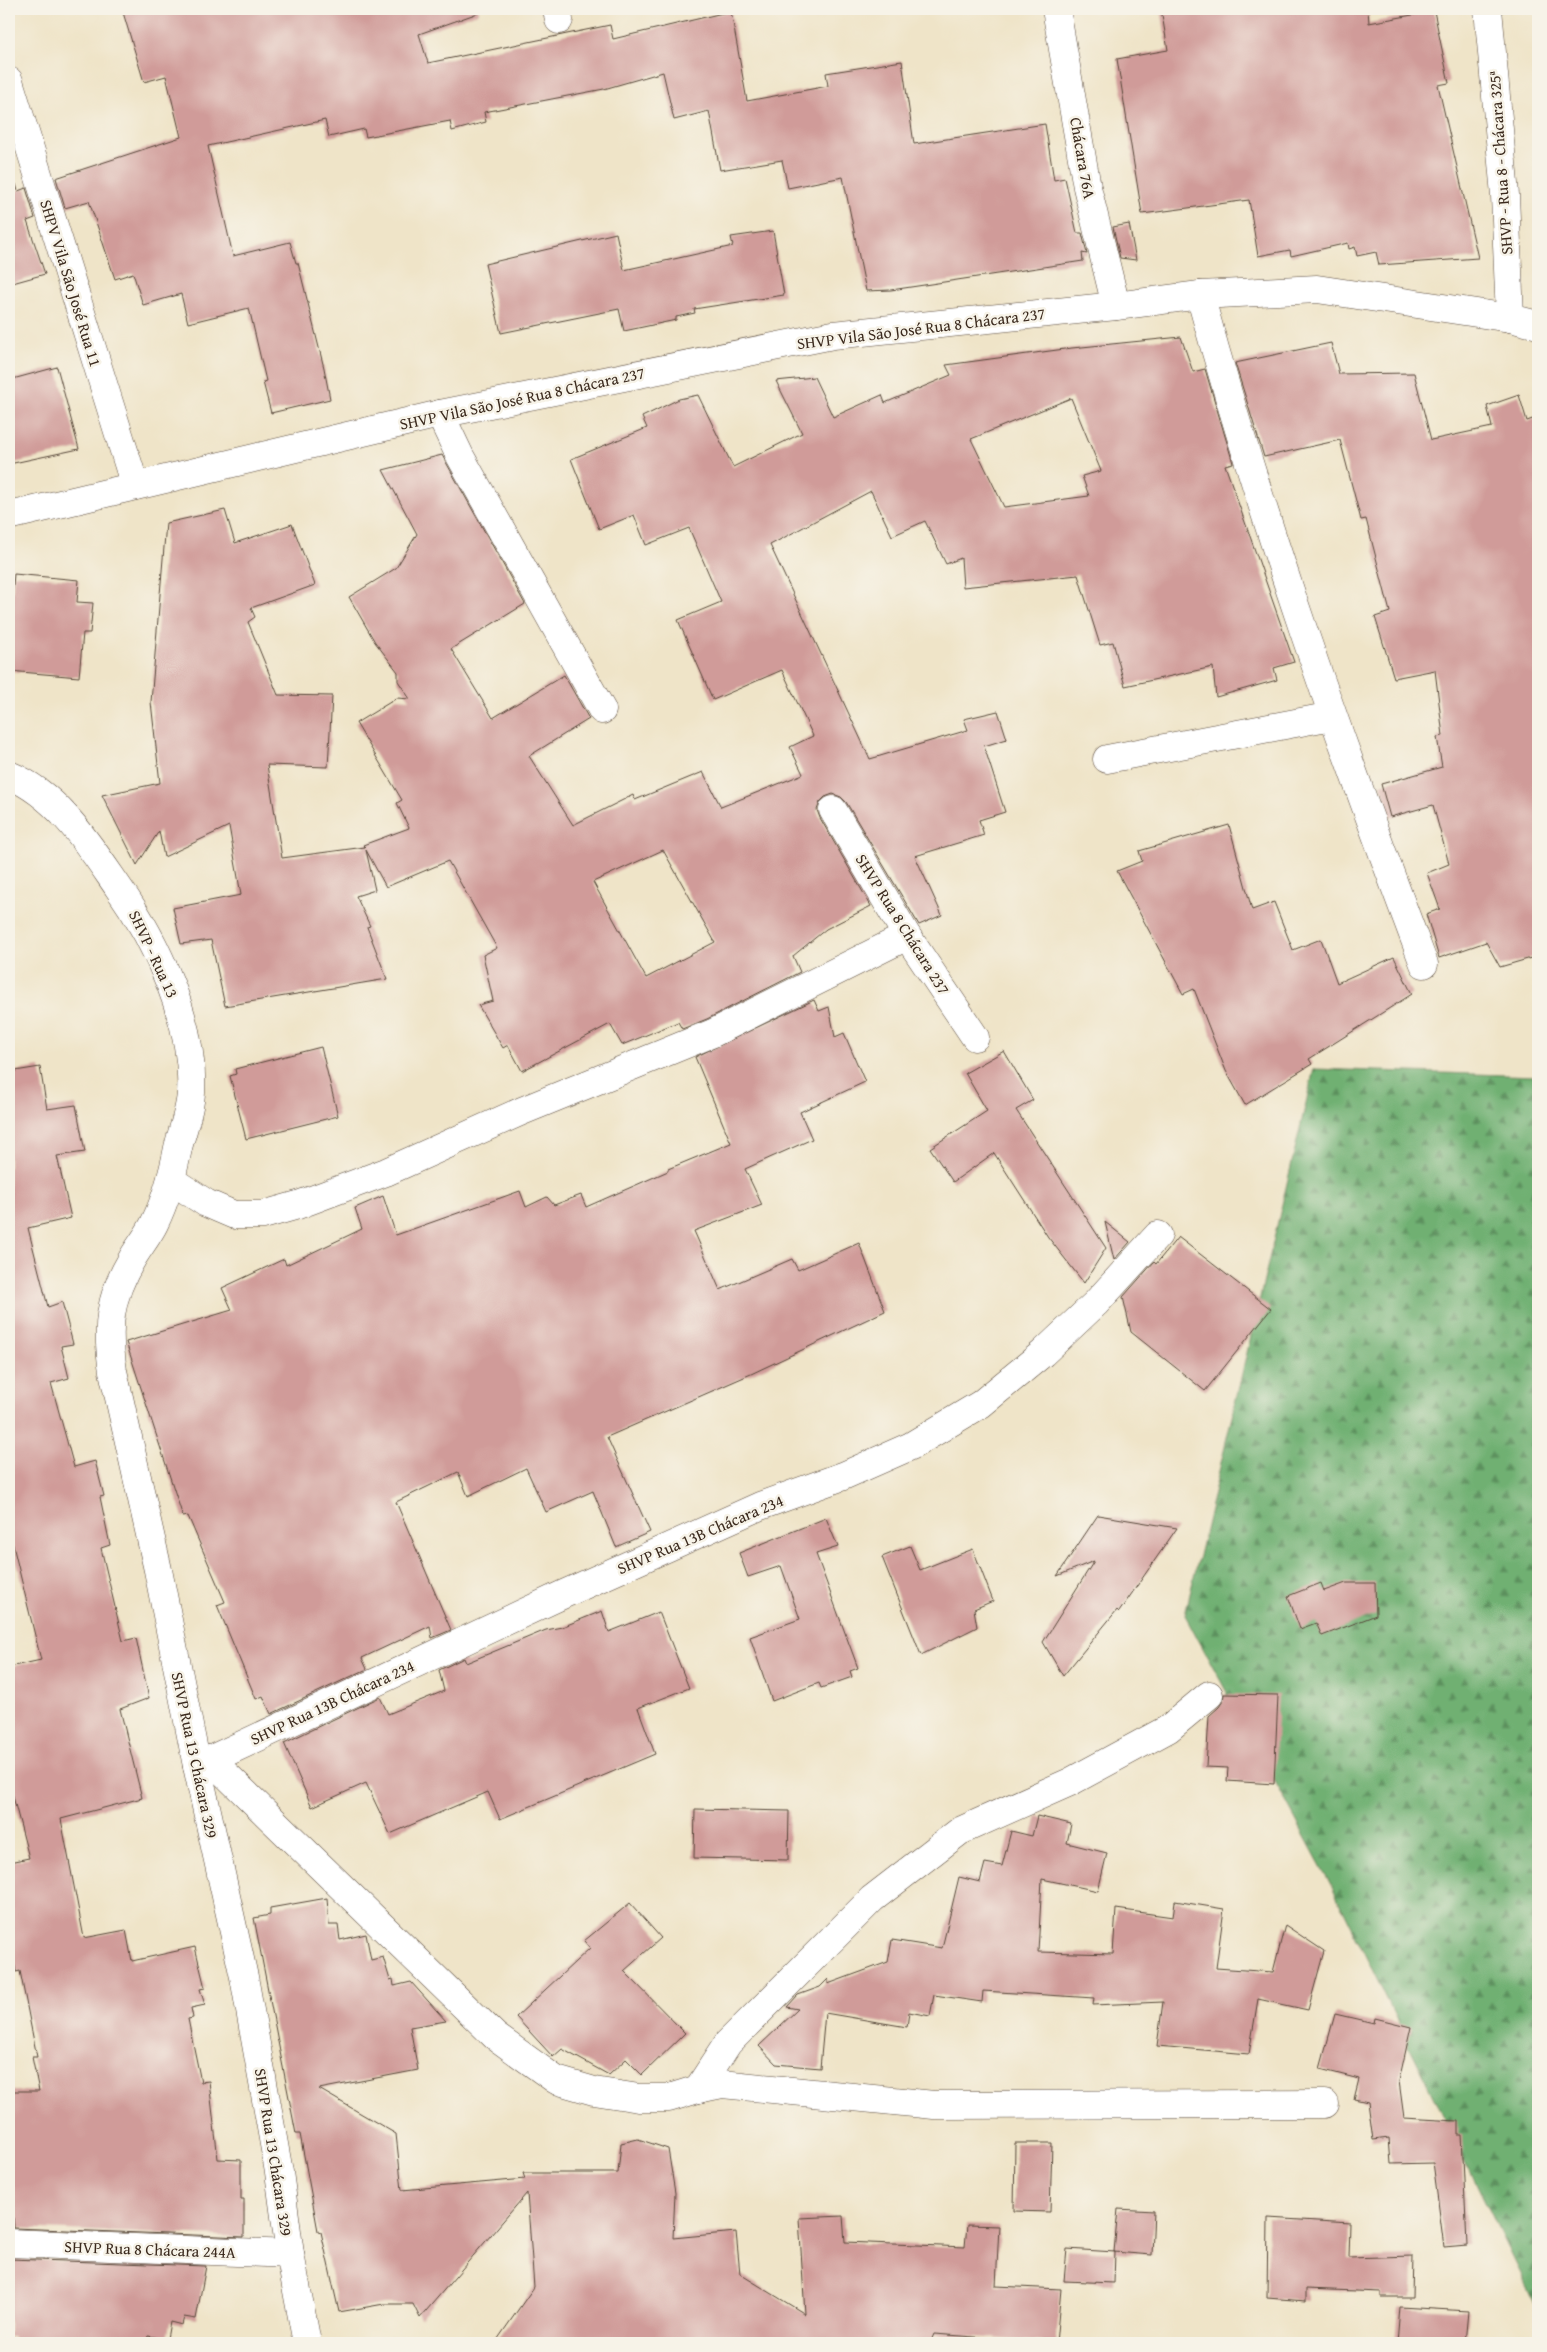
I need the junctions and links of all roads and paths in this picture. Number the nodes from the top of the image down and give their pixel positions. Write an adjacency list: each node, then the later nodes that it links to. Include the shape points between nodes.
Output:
1 (1056, 9): 5 (street, Chácara 76A, via 1087,187)
2 (1488, 9): 6 (street, SHVP - Rua 8 - Chácara 325ª, via 1505,195)
3 (10, 89): 9 (street, SHPV Vila São José Rua 11)
4 (1200, 295): 5 (street, SHVP Vila São José Rua 8 Chácara 237); 6 (street, SHVP Vila São José Rua 8 Chácara 237, via 1317,289); 12 (street, via 1228,395)
5 (1116, 306): 8 (street, SHVP Vila São José Rua 8 Chácara 237, via 833,335)
6 (1510, 318): 7 (street, SHVP Vila São José Rua 8 Chácara 237)
7 (1538, 325)
8 (440, 414): 9 (street, SHVP Vila São José Rua 8 Chácara 237); 11 (street, via 460,456)
9 (134, 486): 10 (street, SHVP Vila São José Rua 8 Chácara 237)
10 (9, 516)
11 (602, 710)
12 (1332, 716): 13 (street); 17 (street)
13 (1107, 760)
14 (9, 775): 19 (street, SHVP - Rua 13, via 28,783 78,829 133,908 173,990 190,1049 191,1094)
15 (833, 810): 16 (street, SHVP Rua 8 Chácara 237)
16 (907, 936): 18 (street, SHVP Rua 8 Chácara 237); 19 (street, via 713,1033 522,1111 386,1172 298,1205 263,1215 234,1215 206,1203)
17 (1424, 964)
18 (975, 1037)
19 (171, 1180): 22 (street, SHVP Rua 13 Chácara 329, via 154,1224 114,1294 109,1344 112,1371)
20 (1158, 1235): 22 (street, SHVP Rua 13B Chácara 234, via 1096,1303 1043,1353 981,1404 911,1446 843,1476 760,1506)
21 (1209, 1696): 23 (street, via 1168,1729 1070,1782 960,1831 872,1899 728,2043)
22 (203, 1763): 23 (street, via 495,2036 556,2080 594,2092 639,2098 669,2098); 26 (street, SHVP Rua 13 Chácara 329, via 280,2172)
23 (698, 2088): 24 (street, via 722,2084 934,2105)
24 (1325, 2104)
25 (9, 2243): 26 (street, SHVP Rua 8 Chácara 244A)
26 (290, 2254): 27 (street, SHVP Rua 13 Chácara 329)
27 (307, 2343)

